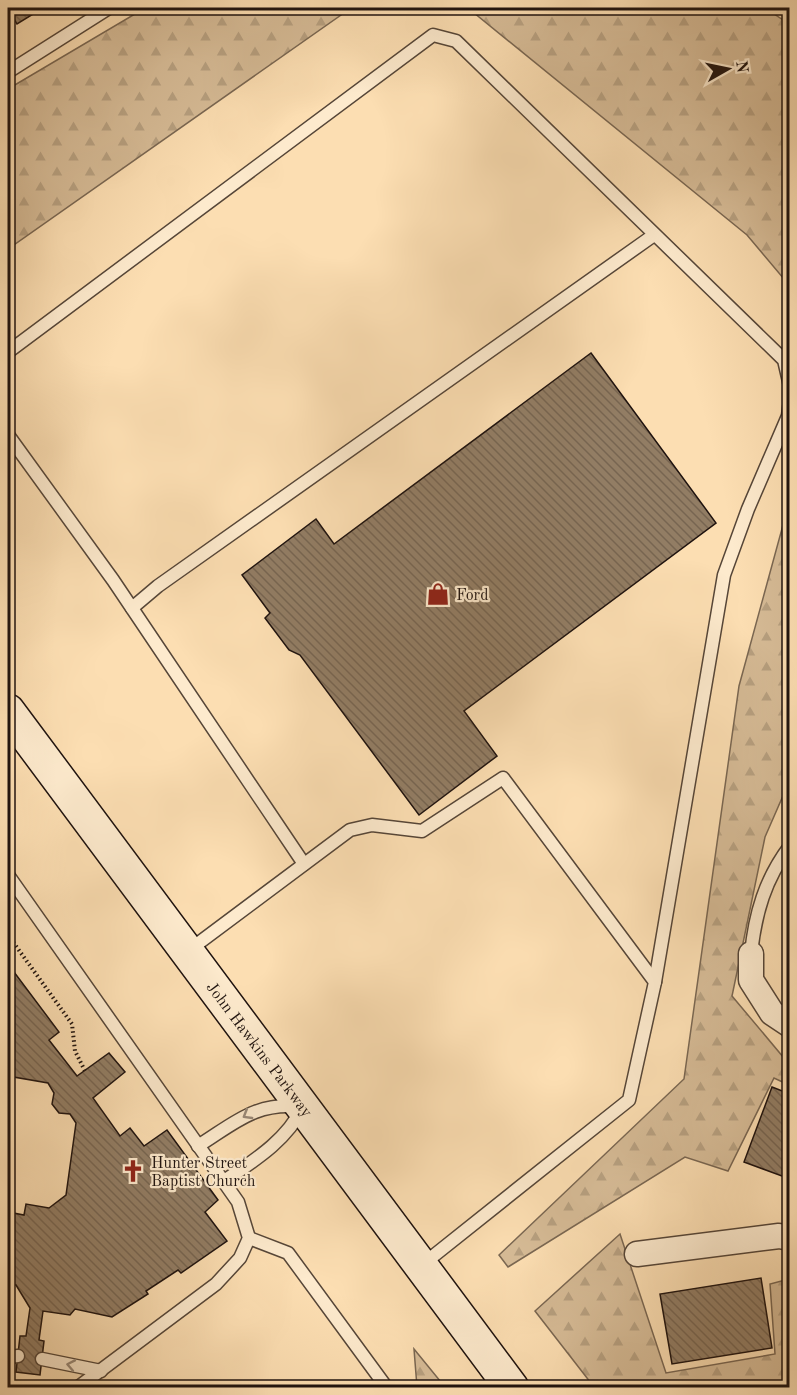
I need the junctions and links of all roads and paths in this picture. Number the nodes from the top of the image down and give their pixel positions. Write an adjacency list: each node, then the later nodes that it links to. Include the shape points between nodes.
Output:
1 (109, 8): 2 (lane)
2 (8, 72)
3 (654, 235): 4 (lane, via 456,41 433,34); 5 (lane, via 784,360); 8 (lane)
4 (8, 352)
5 (789, 386)
6 (789, 400): 16 (lane, via 788,416 724,575)
7 (8, 435): 8 (lane)
8 (132, 608): 11 (lane)
9 (8, 711): 14 (main road, John Hawkins Parkway)
10 (789, 846): 15 (lane, via 764,888 753,928)
11 (304, 864): 14 (lane); 16 (lane, via 350,830 372,825 422,831 503,778)
12 (8, 875): 20 (lane)
13 (8, 935): 18 (path, via 72,1024 75,1052)
14 (187, 952): 19 (main road, John Hawkins Parkway)
15 (751, 954): 17 (street, via 751,980 772,1013)
16 (656, 982): 25 (lane, via 629,1100)
17 (789, 1025)
18 (85, 1071)
19 (303, 1107): 20 (lane, one-way to 20, via 284,1104 259,1108); 21 (lane, via 277,1143); 25 (main road, John Hawkins Parkway)
20 (198, 1146): 21 (lane)
21 (224, 1181): 22 (lane, via 238,1202)
22 (249, 1238): 27 (lane, via 240,1258 216,1284); 29 (lane, via 288,1253)
23 (789, 1238): 24 (street, via 779,1236)
24 (637, 1254)
25 (421, 1266): 30 (main road, John Hawkins Parkway)
26 (42, 1359): 27 (lane, one-way to 26)
27 (101, 1371): 28 (lane)
28 (77, 1388)
29 (387, 1388)
30 (512, 1388)

